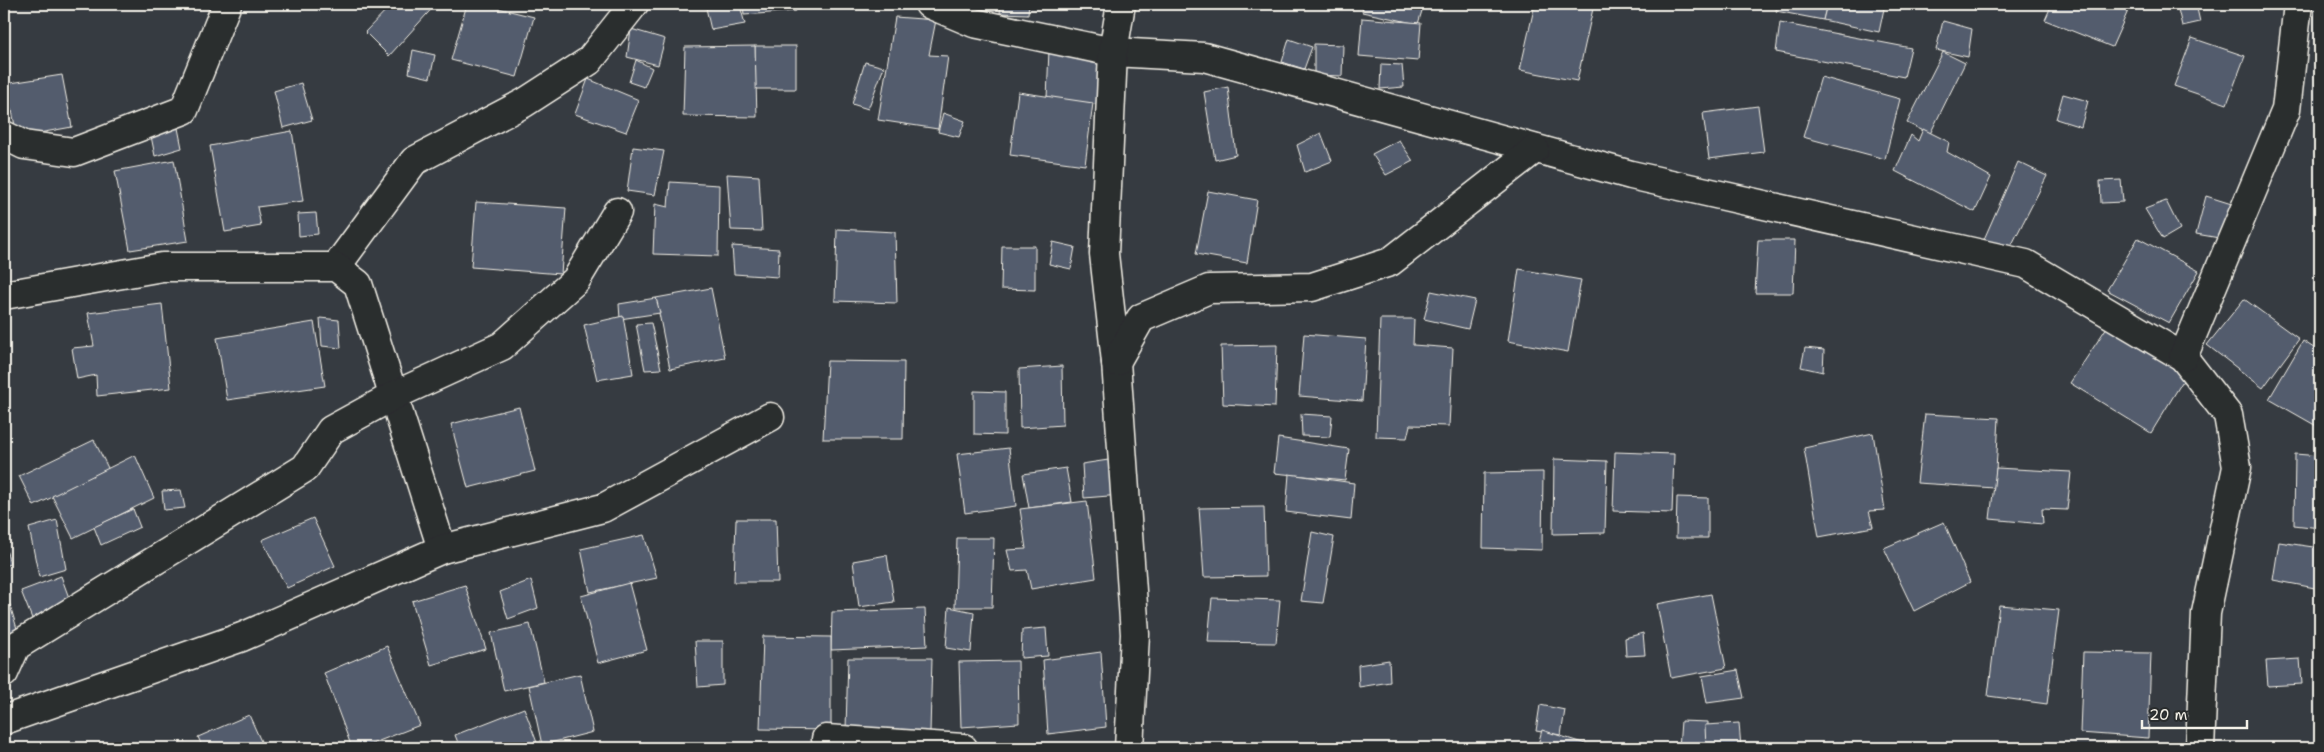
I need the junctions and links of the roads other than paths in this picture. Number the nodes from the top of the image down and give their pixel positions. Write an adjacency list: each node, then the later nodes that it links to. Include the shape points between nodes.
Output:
1 (227, 4): 7 (street, via 184,110 74,152 24,145)
2 (634, 4): 10 (street, via 588,61 524,103 414,161)
3 (929, 4): 6 (street, via 974,23)
4 (1121, 4): 6 (street)
5 (2298, 4): 12 (street, via 2286,110)
6 (1113, 52): 8 (street, via 1204,57); 13 (street, via 1104,254)
7 (4, 135)
8 (1535, 149): 12 (street, via 1631,175 2026,264); 13 (street, via 1390,262 1312,287 1209,289 1140,318)
9 (617, 212): 14 (street, via 576,280 502,346)
10 (336, 267): 11 (street, via 162,267); 14 (street, via 358,284)
11 (4, 295)
12 (2183, 357): 22 (street, via 2228,415 2237,467 2206,612)
13 (1116, 362): 21 (street, via 1135,634)
14 (395, 395): 16 (street); 17 (street, via 331,430 305,468 16,646)
15 (770, 417): 16 (street, via 603,508)
16 (442, 549): 18 (street, via 242,637)
17 (4, 674)
18 (4, 720)
19 (826, 739): 20 (street)
20 (963, 748)
21 (1129, 748)
22 (2200, 748)

